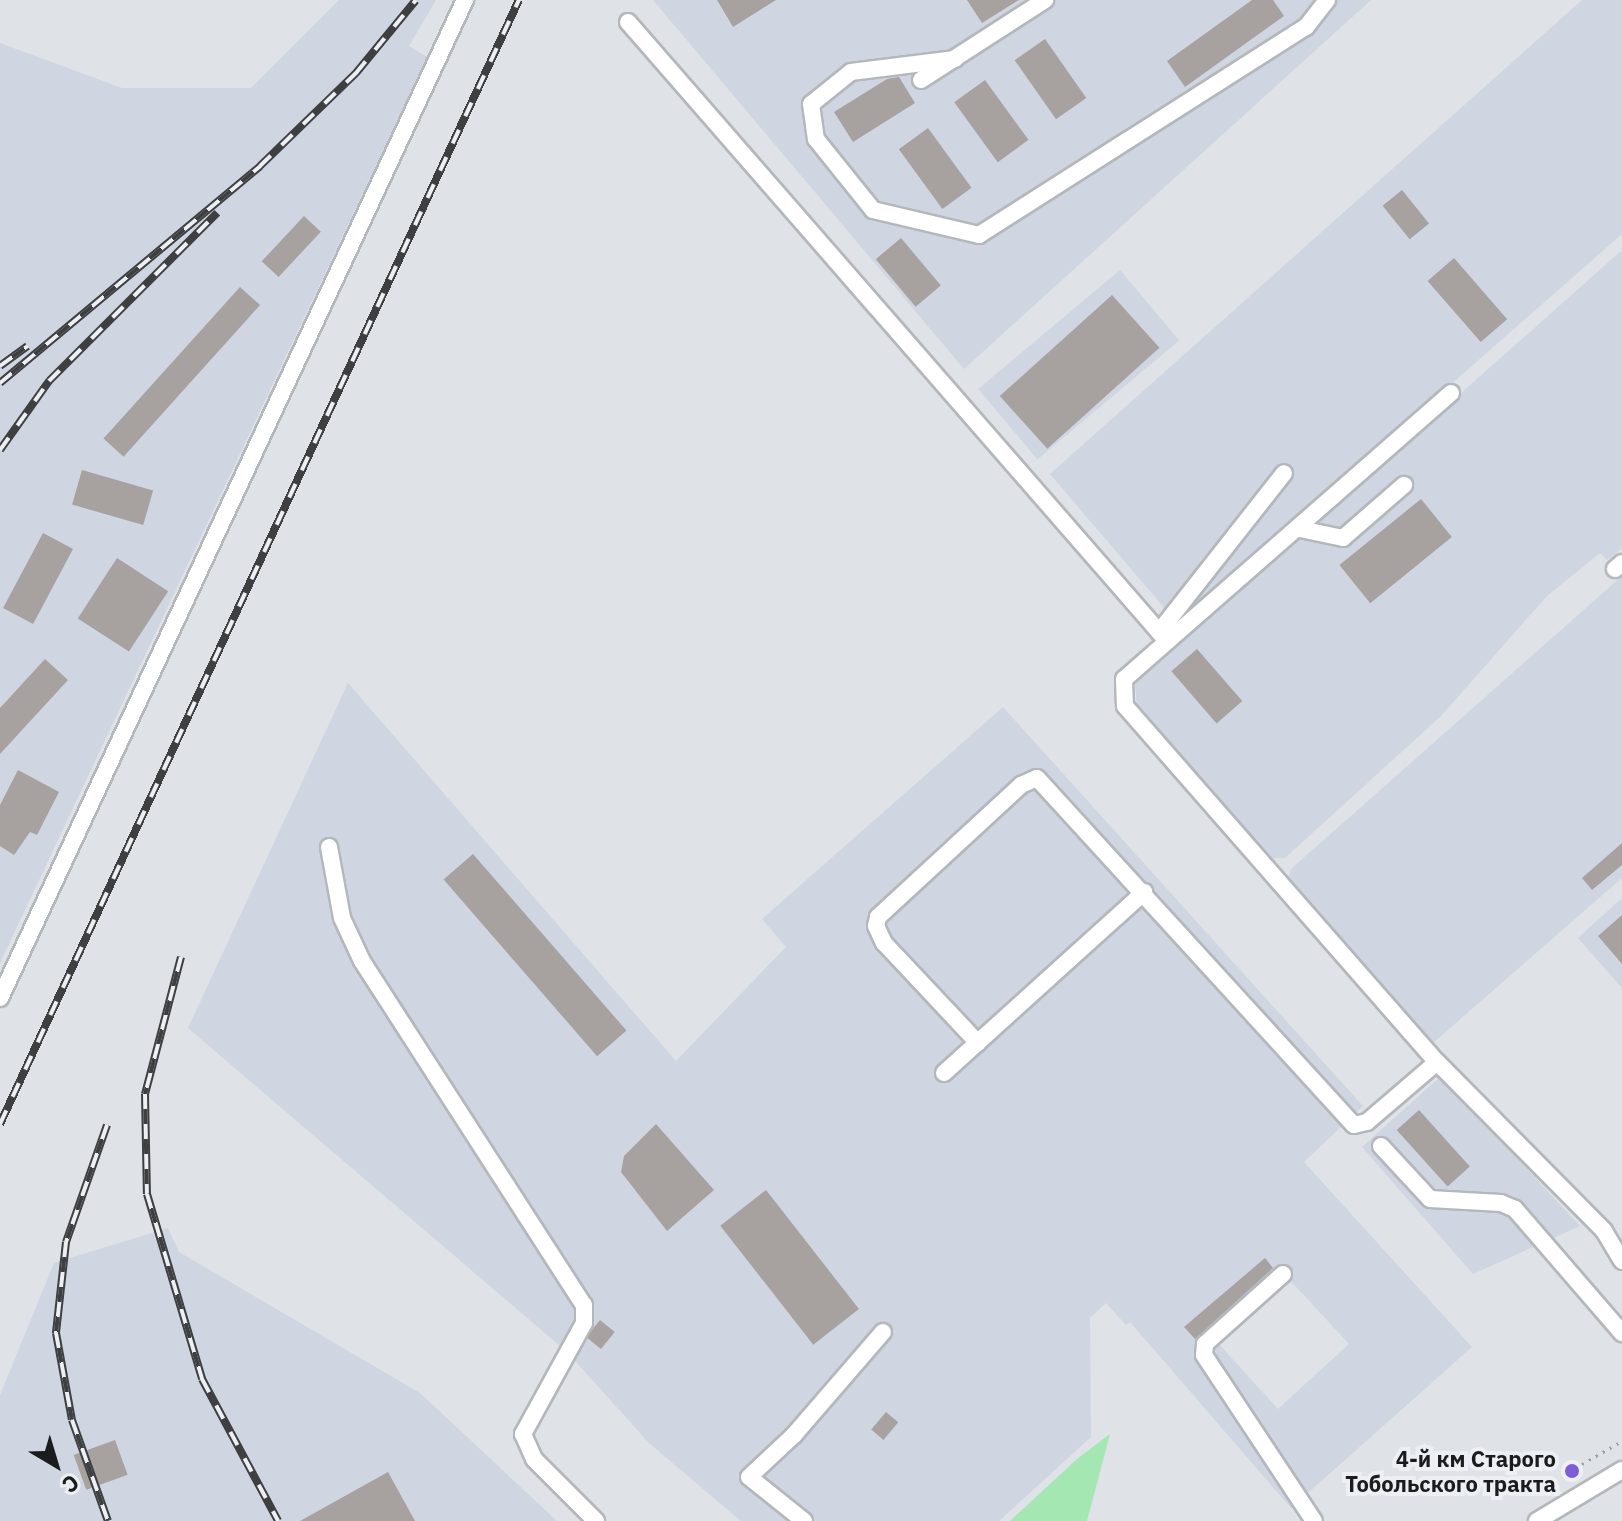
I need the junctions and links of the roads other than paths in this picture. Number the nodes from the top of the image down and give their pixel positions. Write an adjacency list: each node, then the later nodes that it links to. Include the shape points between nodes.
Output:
1 (465, 0): 14 (street)
2 (1045, 0): 5 (street)
3 (1327, 0): 5 (street, via 1306,27 979,235 873,210 816,139 811,104 851,72)
4 (628, 22): 11 (street)
5 (955, 59): 6 (street)
6 (921, 80)
7 (1451, 393): 10 (street)
8 (1284, 473): 11 (street)
9 (1404, 485): 10 (street, via 1343,538)
10 (1300, 529): 11 (street)
11 (1163, 636): 16 (street, via 1124,679 1125,706 1132,718)
12 (329, 847): 24 (street, via 342,918 362,961 584,1305 584,1323 523,1434 534,1459)
13 (1144, 892): 15 (street); 15 (street, via 1044,781 1037,778 1021,785 878,917 876,926 884,943); 16 (street, via 1354,1125 1367,1122)
14 (0, 998)
15 (978, 1043): 17 (street)
16 (1437, 1062): 19 (street, via 1604,1231)
17 (944, 1073)
18 (1381, 1146): 22 (street, via 1430,1199 1501,1203 1515,1209)
19 (1622, 1261)
20 (1283, 1274): 26 (street, via 1205,1344 1204,1355)
21 (883, 1332): 25 (street, via 794,1435 749,1477)
22 (1622, 1333)
23 (1622, 1470): 27 (street)
24 (596, 1521)
25 (804, 1521)
26 (1314, 1521)
27 (1537, 1521)

